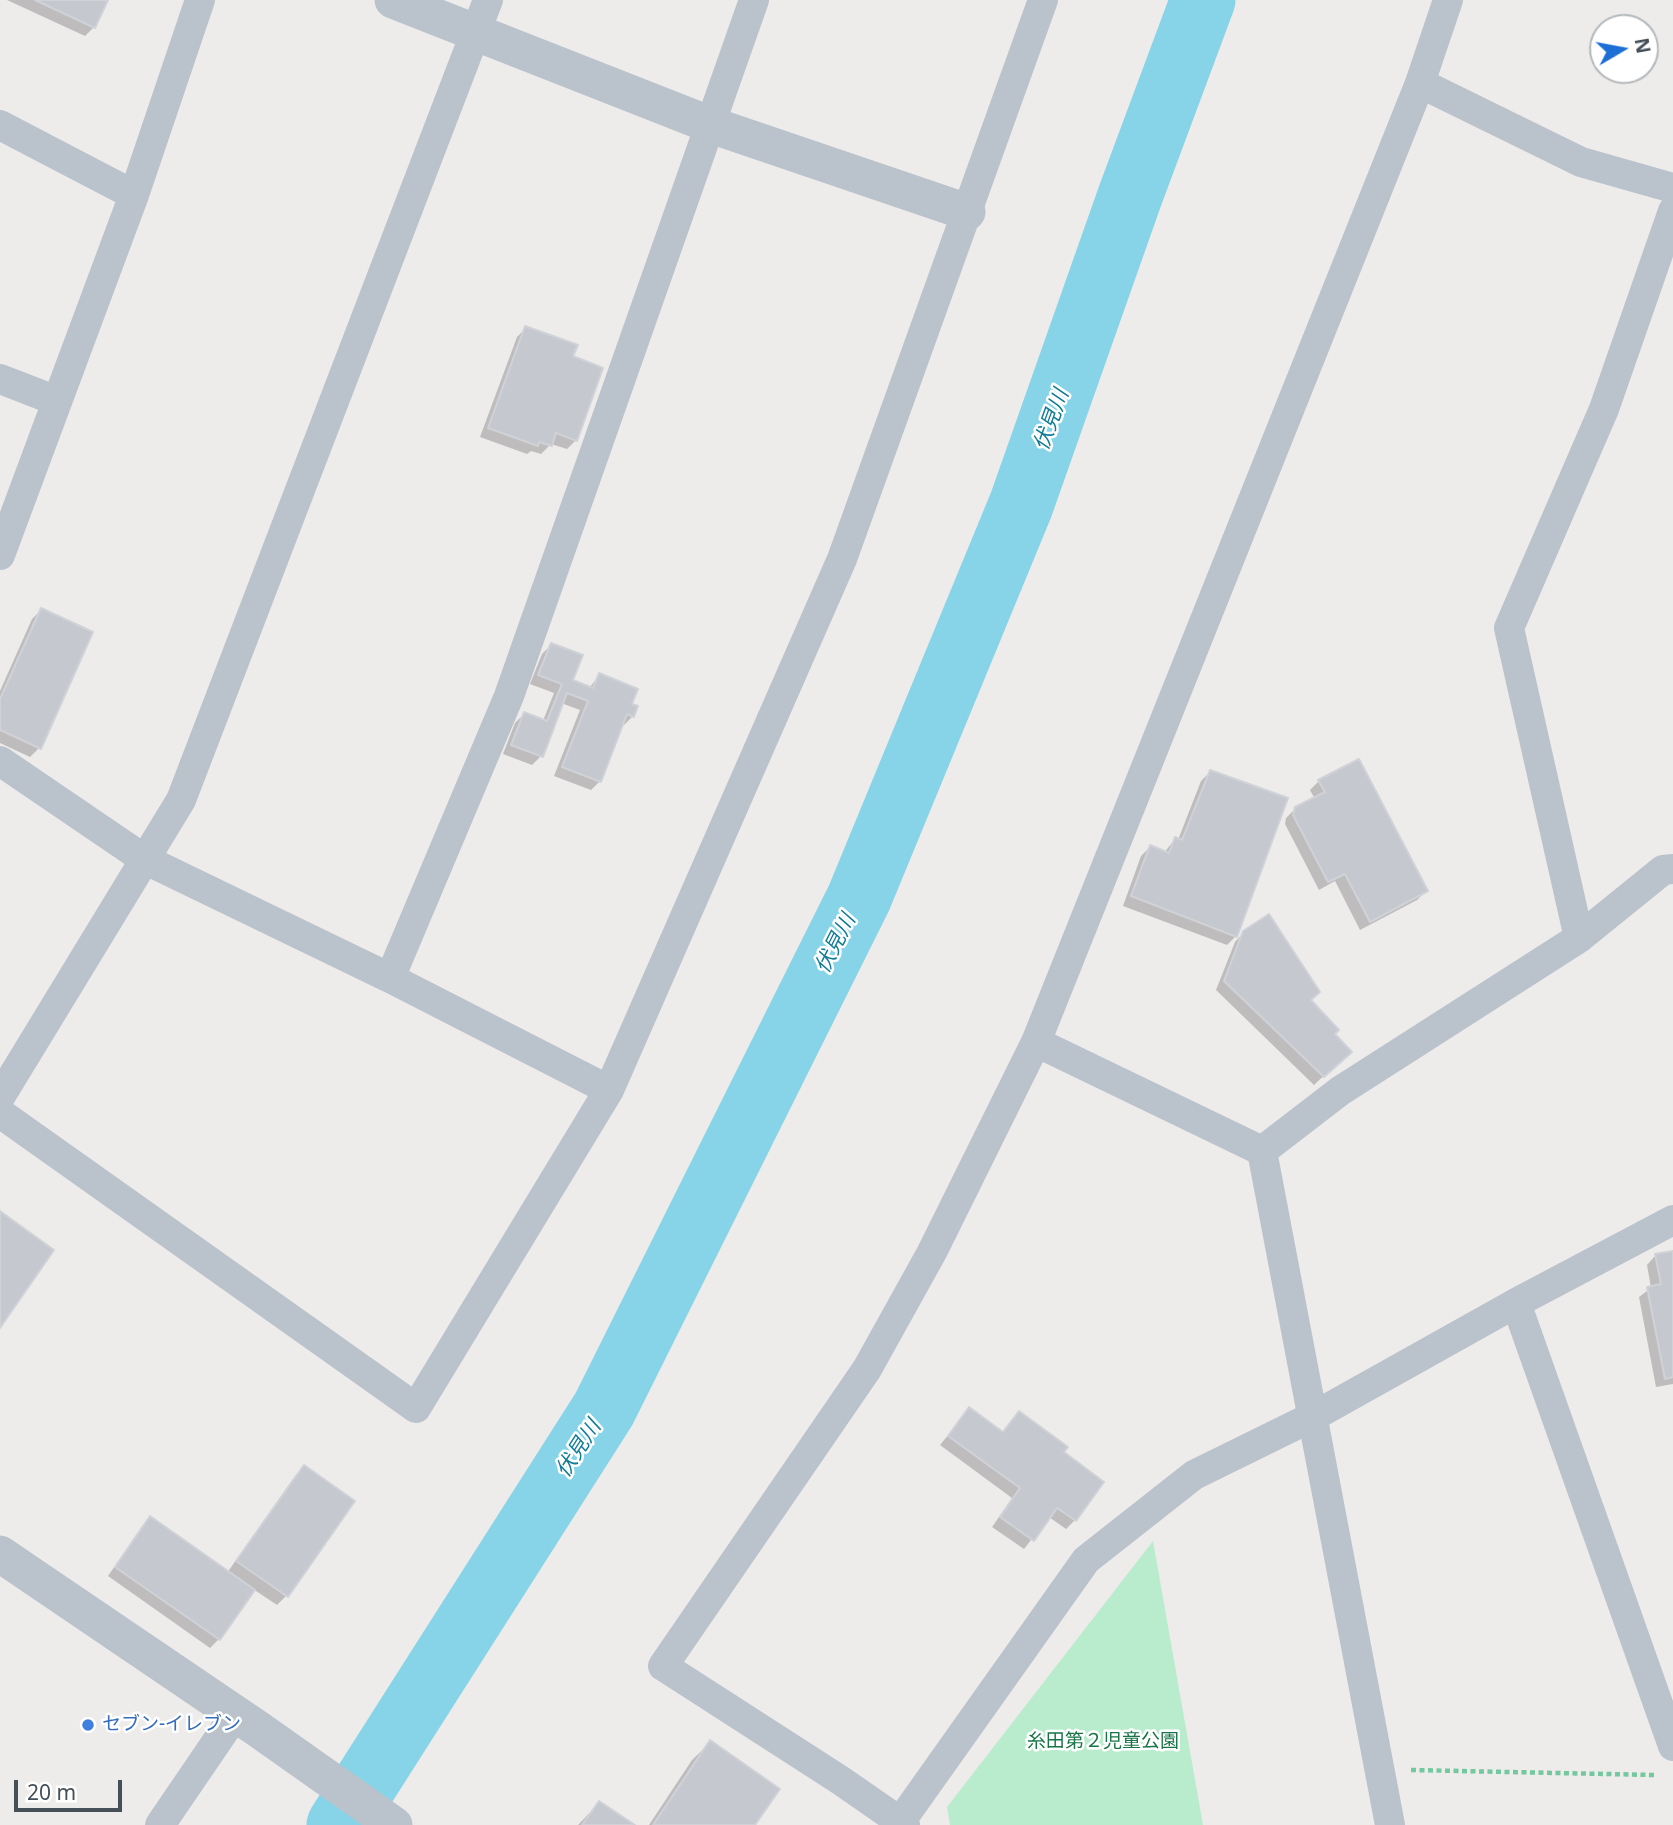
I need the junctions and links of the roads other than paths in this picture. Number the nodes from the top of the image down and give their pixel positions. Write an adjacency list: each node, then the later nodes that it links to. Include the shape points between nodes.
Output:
1 (200, 0): 11 (street)
2 (393, 0): 6 (street)
3 (754, 0): 9 (street)
4 (1043, 0): 13 (street)
5 (1448, 0): 7 (street)
6 (482, 16): 9 (street); 18 (street, via 181,800)
7 (1420, 83): 10 (street, via 1581,162); 22 (street)
8 (0, 125): 11 (street)
9 (711, 125): 13 (street); 21 (street, via 509,695)
10 (1673, 188)
11 (134, 195): 15 (street)
12 (1673, 211): 20 (street, via 1604,409 1509,628)
13 (967, 212): 23 (street, via 842,559)
14 (0, 379): 15 (street)
15 (57, 401): 16 (street)
16 (0, 555)
17 (0, 761): 18 (street)
18 (144, 859): 21 (street); 24 (street)
19 (1673, 869): 20 (street, via 1664,870)
20 (1579, 938): 26 (street, via 1340,1091)
21 (390, 978): 23 (street)
22 (1036, 1042): 26 (street); 33 (street, via 932,1252 867,1369 663,1666)
23 (609, 1090): 25 (street, via 416,1408)
24 (0, 1097)
25 (0, 1113)
26 (1262, 1151): 29 (street)
27 (1673, 1220): 28 (street)
28 (1516, 1303): 29 (street); 32 (street)
29 (1314, 1416): 33 (street, via 1194,1475 1086,1560); 36 (street)
30 (0, 1554): 31 (street)
31 (246, 1722): 34 (street); 35 (street)
32 (1673, 1746)
33 (901, 1824)
34 (160, 1825)
35 (394, 1825)
36 (1390, 1825)

